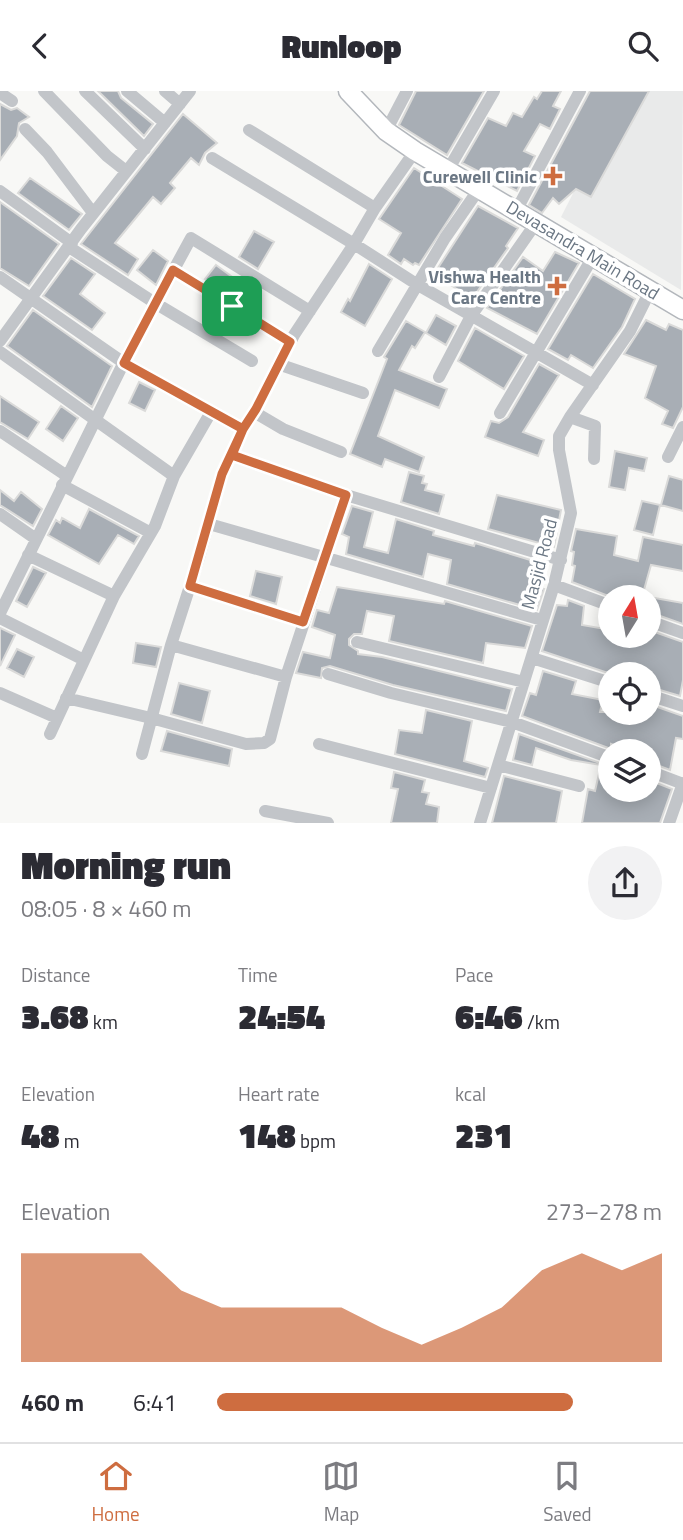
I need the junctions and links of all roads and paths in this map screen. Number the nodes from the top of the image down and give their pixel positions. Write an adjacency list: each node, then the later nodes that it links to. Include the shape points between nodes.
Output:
1 (44, 91): 21 (street)
2 (85, 91): 17 (street)
3 (127, 91): 13 (street)
4 (165, 91): 12 (street)
5 (190, 91): 12 (street)
6 (348, 91): 16 (main road, Devasandra Main Road)
7 (407, 91): 16 (street)
8 (494, 91): 20 (street)
9 (580, 91): 25 (street)
10 (0, 93): 11 (street)
11 (12, 101)
12 (180, 104): 13 (street)
13 (165, 123): 17 (street)
14 (25, 129): 26 (street)
15 (249, 130): 24 (street)
16 (386, 131): 18 (main road, Devasandra Main Road)
17 (145, 149): 21 (street)
18 (415, 151): 20 (main road, Devasandra Main Road); 24 (street)
19 (212, 158): 28 (street)
20 (448, 170): 22 (main road, Devasandra Main Road)
21 (126, 171): 26 (street)
22 (479, 189): 25 (main road, Devasandra Main Road); 33 (street)
23 (0, 191): 29 (street)
24 (375, 208): 28 (street)
25 (516, 211): 27 (main road, Devasandra Main Road)
26 (93, 213): 29 (street)
27 (536, 223): 30 (main road, Devasandra Main Road); 39 (street)
28 (354, 244): 33 (street); 38 (street)
29 (71, 245): 35 (street); 36 (street)
30 (593, 257): 34 (main road, Devasandra Main Road); 44 (street)
31 (173, 270): 36 (street); 38 (street, via 191,238); 41 (street)
32 (0, 277): 35 (street)
33 (418, 285): 39 (street); 42 (street)
34 (650, 291): 37 (main road, Devasandra Main Road); 49 (street, Masjid Road, via 630,331)
35 (31, 299): 40 (street); 46 (street)
36 (155, 303): 45 (street); 46 (street)
37 (683, 310)
38 (310, 311): 41 (street)
39 (471, 316): 44 (street); 48 (street)
40 (2, 333)
41 (290, 342): 47 (street)
42 (378, 351)
43 (0, 352): 55 (street)
44 (535, 352): 49 (street); 53 (street)
45 (252, 361)
46 (124, 363): 51 (street); 55 (street)
47 (278, 364): 50 (street); 52 (street)
48 (439, 377)
49 (593, 385): 54 (street, Masjid Road)
50 (363, 393)
51 (211, 412): 57 (street); 63 (street)
52 (254, 412): 57 (street); 59 (street)
53 (500, 413)
54 (570, 417): 62 (street, via 594,426); 72 (street, Masjid Road, via 558,445 571,513)
55 (95, 419): 63 (street); 64 (street)
56 (683, 427): 61 (street)
57 (243, 429): 60 (street)
58 (0, 431): 64 (street)
59 (341, 452)
60 (232, 455): 65 (street); 67 (street)
61 (668, 457)
62 (594, 459)
63 (174, 476): 68 (street)
64 (65, 481): 68 (street); 69 (street)
65 (346, 495): 71 (street); 72 (street)
66 (0, 513): 69 (street)
67 (209, 524): 71 (street); 74 (street)
68 (151, 533): 76 (street)
69 (36, 539): 70 (street)
70 (29, 555): 75 (street); 76 (street)
71 (324, 558): 79 (street); 80 (street)
72 (561, 560): 73 (street, Masjid Road)
73 (554, 585): 77 (street); 79 (street, Masjid Road)
74 (190, 586): 80 (street); 84 (street)
75 (4, 592): 78 (street)
76 (114, 596): 86 (street)
77 (598, 601)
78 (0, 616): 86 (street)
79 (542, 620): 85 (street, Masjid Road)
80 (303, 622): 88 (street)
81 (662, 626): 82 (street)
82 (683, 633)
83 (356, 642): 90 (street)
84 (171, 645): 88 (street); 95 (street)
85 (532, 658): 89 (street); 90 (street, Masjid Road)
86 (84, 660): 92 (street)
87 (328, 674): 97 (street)
88 (286, 677): 95 (street, via 270,739 264,743 246,744)
89 (598, 679)
90 (524, 682): 97 (street, Masjid Road)
91 (0, 693): 96 (street)
92 (66, 698): 95 (street); 96 (street)
93 (661, 699): 94 (street)
94 (683, 706)
95 (151, 717): 101 (street)
96 (57, 718): 98 (street)
97 (512, 722): 100 (street); 102 (street, Masjid Road)
98 (50, 734)
99 (320, 744): 106 (street)
100 (598, 753)
101 (142, 754)
102 (498, 765): 105 (street); 106 (street, Masjid Road)
103 (661, 775): 104 (street)
104 (683, 783): 110 (street)
105 (579, 786)
106 (491, 789): 109 (street, Masjid Road)
107 (265, 811): 108 (street)
108 (328, 823)
109 (480, 823)
110 (669, 823)

